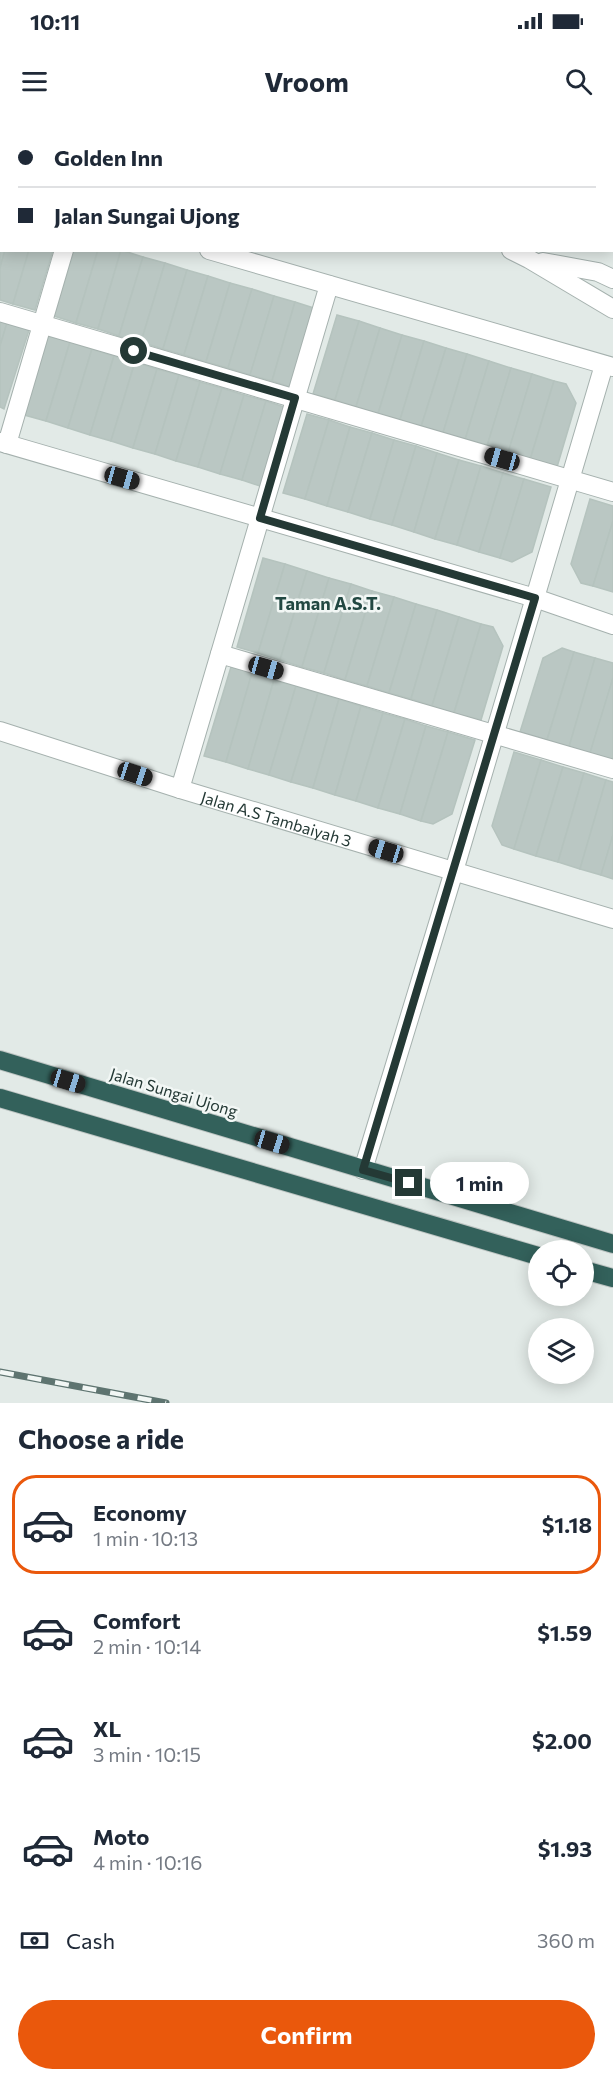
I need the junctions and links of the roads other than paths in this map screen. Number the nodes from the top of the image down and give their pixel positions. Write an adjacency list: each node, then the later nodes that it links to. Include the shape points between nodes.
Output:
1 (63, 252): 9 (street)
2 (216, 252): 6 (street)
3 (515, 252): 4 (street)
4 (529, 259): 5 (street, via 598,272); 7 (street)
5 (613, 279)
6 (329, 285): 10 (street); 11 (street)
7 (613, 309)
8 (0, 312): 9 (street)
9 (42, 324): 11 (street); 12 (street)
10 (609, 366): 13 (street)
11 (295, 398): 13 (street); 15 (street)
12 (3, 443): 15 (street)
13 (570, 479): 14 (street); 16 (street)
14 (613, 492)
15 (260, 518): 16 (street); 18 (street)
16 (535, 598): 17 (street); 20 (street)
17 (613, 625)
18 (220, 654): 20 (street); 22 (street)
19 (0, 731): 22 (street, Jalan A.S Tambaiyah 3)
20 (495, 734): 21 (street); 23 (street)
21 (613, 769)
22 (180, 789): 23 (street, Jalan A.S Tambaiyah 3)
23 (454, 871): 24 (street, Jalan A.S Tambaiyah 3); 27 (street)
24 (613, 919)
25 (0, 1060): 27 (highway, Jalan Sungai Ujong)
26 (0, 1098): 29 (highway)
27 (363, 1170): 28 (highway, Jalan Sungai Ujong)
28 (613, 1244)
29 (528, 1253)
30 (594, 1273): 31 (highway)
31 (613, 1278)

